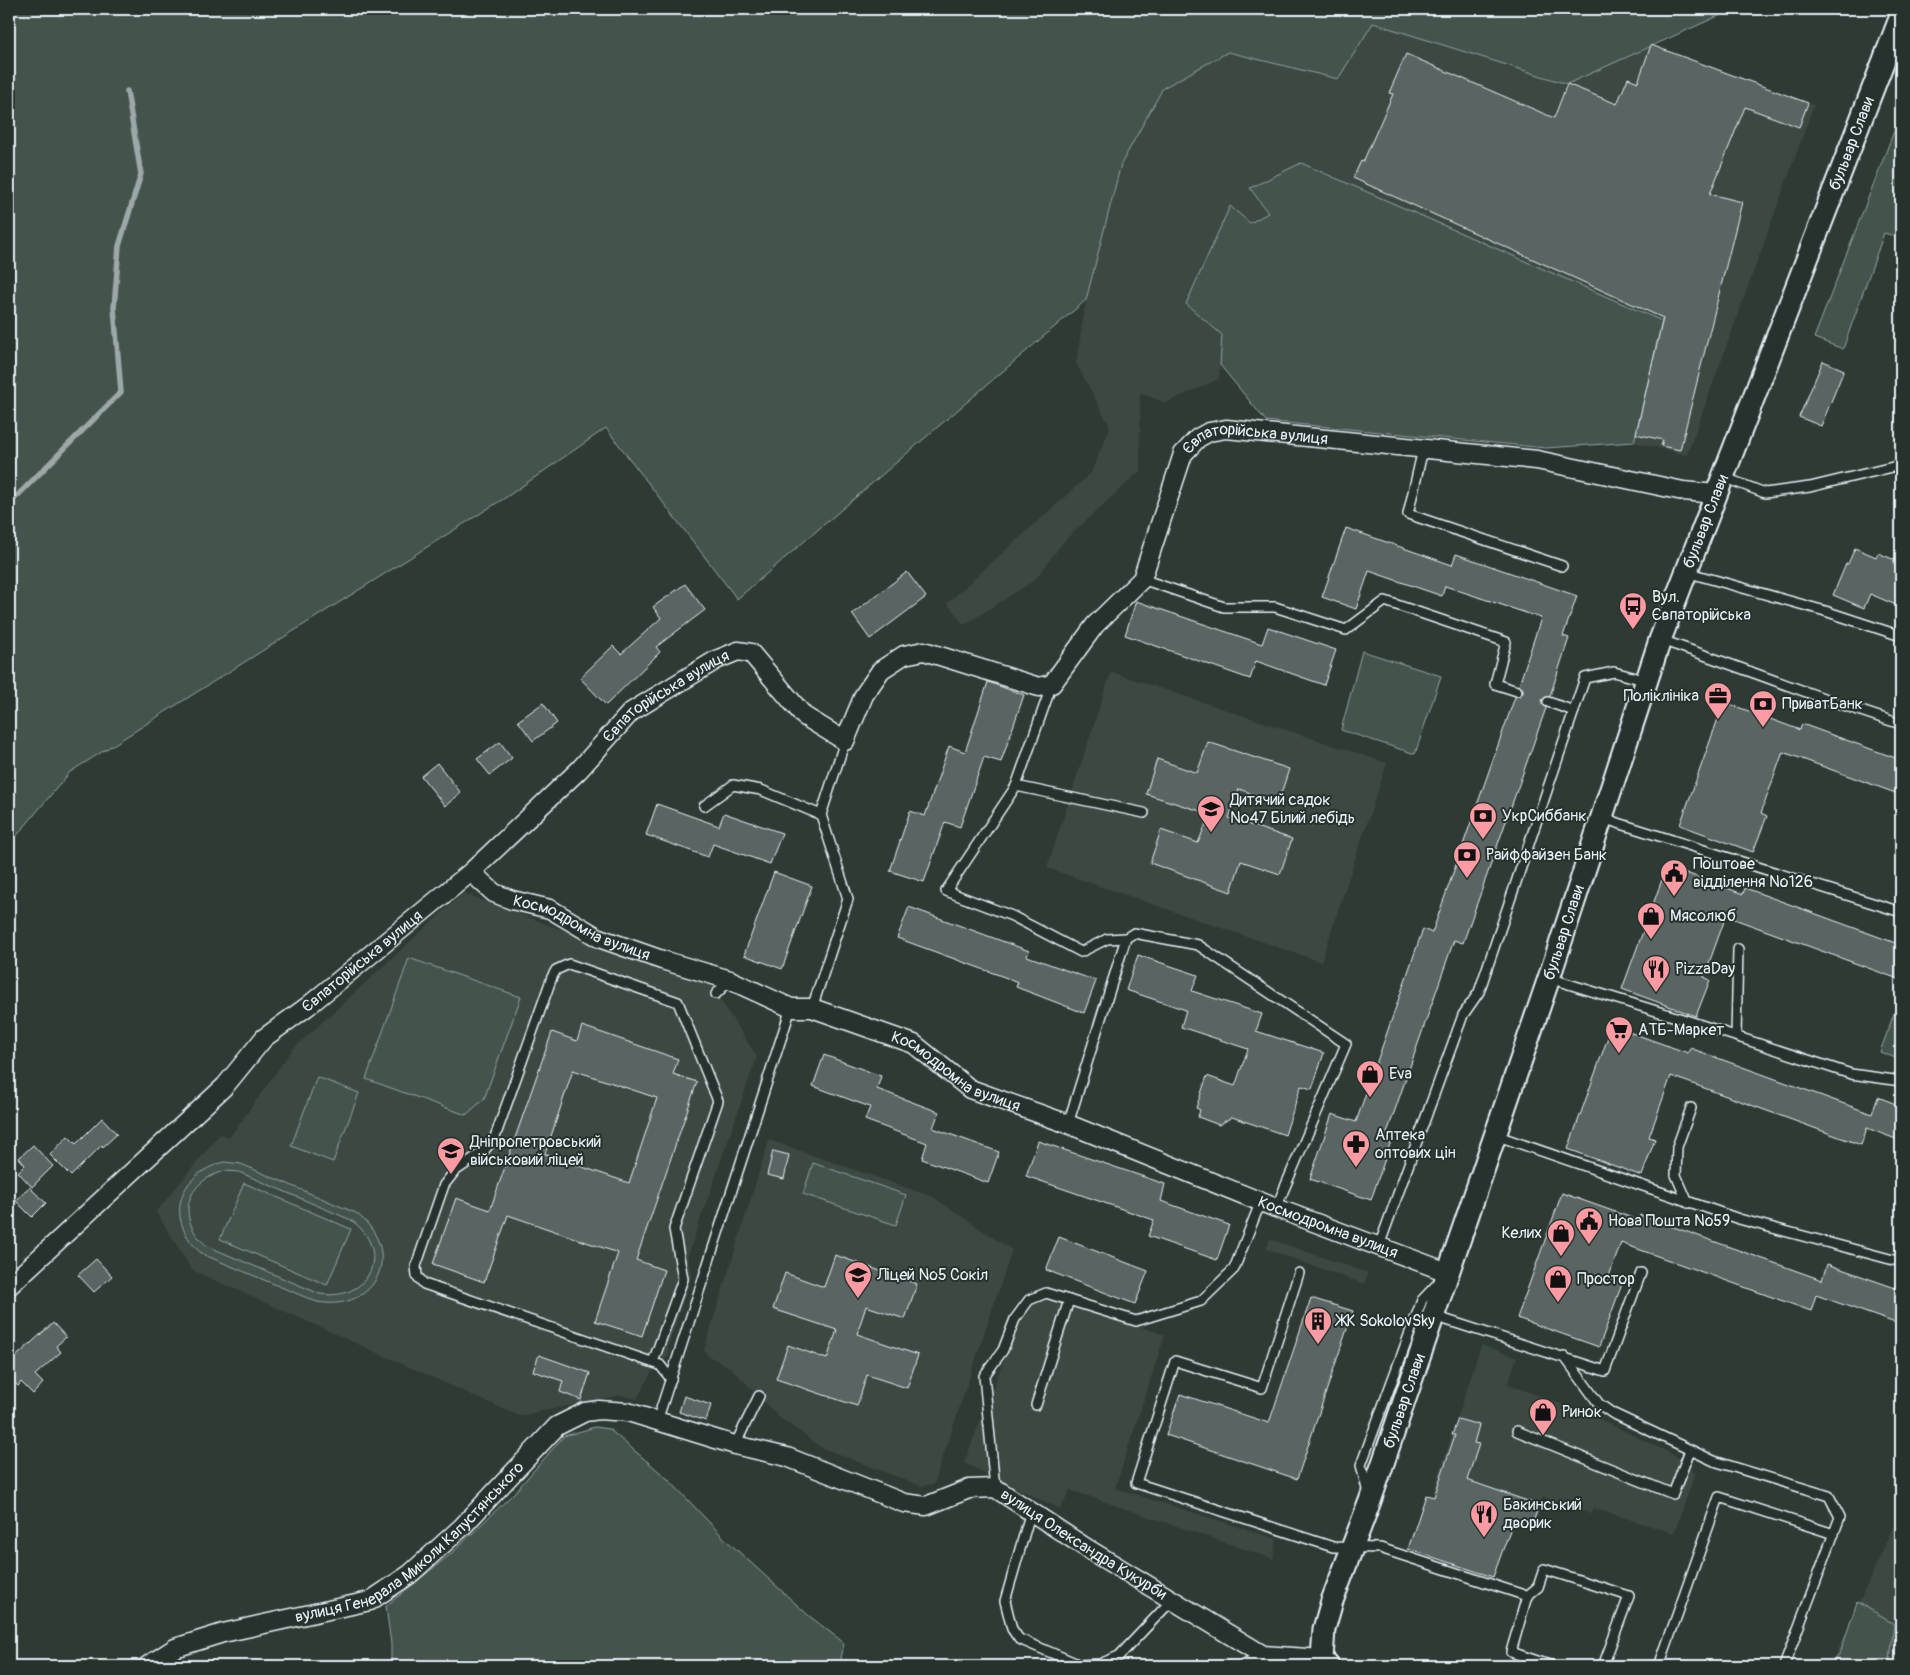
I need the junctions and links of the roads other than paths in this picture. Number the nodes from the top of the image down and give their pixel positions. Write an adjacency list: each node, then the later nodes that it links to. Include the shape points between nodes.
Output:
1 (1901, 16): 4 (street, бульвар Слави)
2 (1423, 449): 4 (street, Євпаторійська вулиця, via 1537,460 1683,492); 5 (lane, via 1408,514); 7 (street, Євпаторійська вулиця, via 1226,429 1209,432 1198,438 1183,454)
3 (1901, 465): 4 (lane, via 1810,487 1765,493)
4 (1719, 486): 6 (street, бульвар Слави)
5 (1562, 566)
6 (1686, 572): 8 (lane); 9 (street, бульвар Слави)
7 (1142, 579): 11 (street, Євпаторійська вулиця, via 1095,625); 12 (lane, via 1224,606 1275,607 1346,630 1385,601 1506,642 1495,684)
8 (1901, 636)
9 (1660, 640): 10 (street, бульвар Слави); 15 (lane)
10 (1647, 681): 14 (lane, via 1614,672 1585,678); 21 (street, бульвар Слави)
11 (1052, 684): 16 (street, via 1039,687 924,651 904,655 881,670 864,695); 17 (lane)
12 (1517, 691)
13 (1548, 702): 14 (lane)
14 (1574, 711): 38 (lane, via 1479,992 1463,1015)
15 (1901, 724)
16 (844, 741): 20 (lane); 22 (street, Євпаторійська вулиця, via 804,716 751,653 738,651 716,660 631,712 579,770)
17 (1016, 786): 19 (lane); 24 (lane, via 946,891 1012,916 1081,952 1107,939)
18 (704, 806): 20 (lane, via 733,785 761,790)
19 (1144, 813)
20 (821, 815): 30 (lane, via 848,899)
21 (1602, 818): 23 (lane); 26 (street, бульвар Слави)
22 (470, 872): 27 (street, Космодромна вулиця, via 494,893 550,908 600,938); 43 (street, Євпаторійська вулиця, via 308,1006 264,1038 225,1086)
23 (1901, 912)
24 (1126, 938): 34 (lane); 37 (lane, via 1134,933 1198,945 1346,1044)
25 (1738, 949): 31 (lane)
26 (1549, 978): 31 (lane); 35 (street, бульвар Слави)
27 (730, 980): 28 (lane); 29 (street, Космодромна вулиця)
28 (716, 994)
29 (791, 1008): 30 (street, Космодромна вулиця); 48 (lane)
30 (812, 1008): 34 (street, Космодромна вулиця, via 914,1044 970,1089)
31 (1736, 1036): 32 (lane, via 1851,1074)
32 (1901, 1081)
33 (1691, 1108): 36 (lane, via 1677,1147 1676,1175)
34 (1068, 1124): 37 (street, Космодромна вулиця)
35 (1495, 1135): 36 (lane); 40 (street, бульвар Слави)
36 (1688, 1203): 39 (lane)
37 (1268, 1204): 38 (street, Космодромна вулиця); 44 (lane, via 1234,1269 1201,1301 1136,1321)
38 (1379, 1246): 40 (street, Космодромна вулиця)
39 (1901, 1262)
40 (1447, 1272): 45 (street, бульвар Слави); 56 (lane, via 1422,1300 1361,1465)
41 (1299, 1273): 59 (lane, via 1262,1388 1175,1361 1136,1483 1333,1547)
42 (1641, 1273): 46 (lane, via 1604,1371)
43 (9, 1286)
44 (1069, 1300): 50 (lane); 55 (lane, via 1046,1293 1029,1300 1015,1319 1003,1350 984,1376)
45 (1432, 1316): 46 (lane); 56 (street, бульвар Слави)
46 (1564, 1356): 54 (lane, via 1599,1404)
47 (653, 1362): 47 (lane, via 424,1284 417,1276 416,1266 444,1185 455,1170 483,1152 495,1138 552,977 556,970 568,964 678,1002 718,1101 674,1229 683,1279); 48 (lane, via 660,1364)
48 (670, 1379): 51 (lane)
49 (759, 1396): 53 (lane)
50 (1036, 1405)
51 (657, 1420): 53 (street, вулиця Олександра Кукурби); 64 (street, вулиця Генерала Миколи Капустянського, via 628,1412 599,1410 572,1417 545,1437 462,1527 410,1574 370,1601 223,1633 175,1648)
52 (1517, 1431): 54 (lane, via 1673,1494)
53 (735, 1445): 55 (street, вулиця Олександра Кукурби, via 787,1457 904,1503 926,1506 969,1489)
54 (1690, 1450): 58 (lane, via 1714,1461 1830,1496 1840,1517)
55 (995, 1488): 57 (street, вулиця Олександра Кукурби)
56 (1370, 1501): 59 (street, бульвар Слави)
57 (1031, 1511): 61 (street, вулиця Олександра Кукурби); 61 (lane, via 1005,1601 1012,1629 1019,1639 1080,1665 1100,1664 1119,1656)
58 (1834, 1534): 68 (lane, via 1719,1497); 69 (lane)
59 (1354, 1546): 60 (lane, via 1380,1548); 63 (street, бульвар Слави, via 1324,1629)
60 (1527, 1596): 66 (lane, via 1511,1652); 67 (lane, via 1538,1587 1544,1569 1629,1596)
61 (1173, 1599): 62 (street, вулиця Олександра Кукурби)
62 (1263, 1655): 63 (street, вулиця Олександра Кукурби); 65 (lane)
63 (1325, 1663)
64 (147, 1666)
65 (1240, 1666)
66 (1552, 1666)
67 (1603, 1666)
68 (1659, 1666)
69 (1784, 1666)

